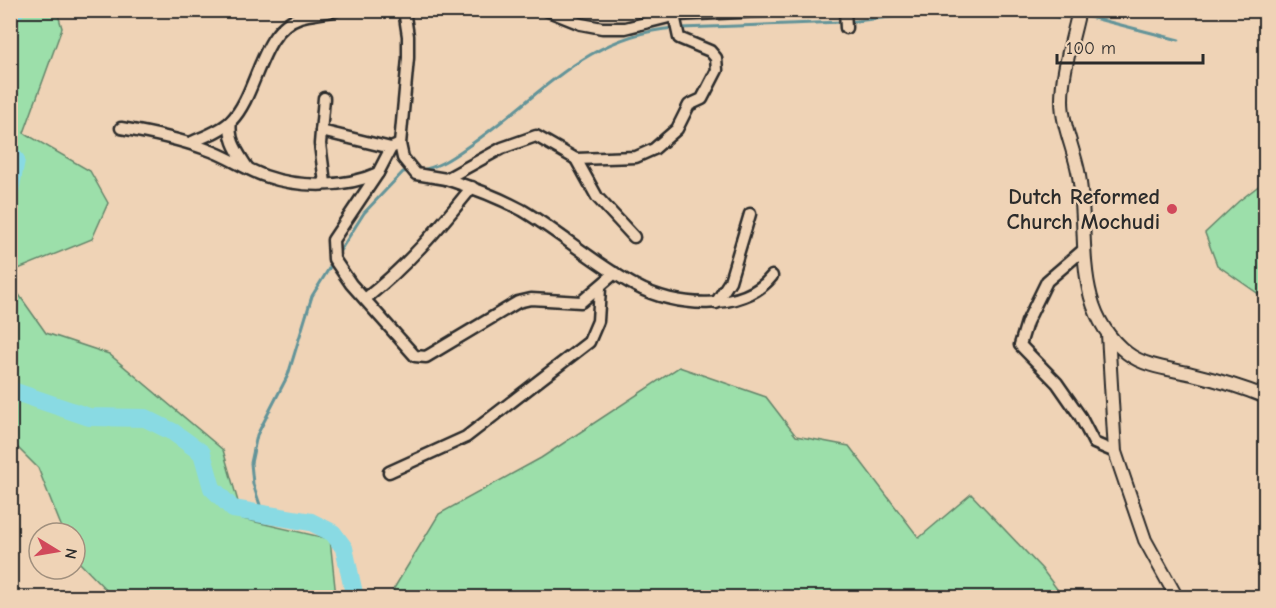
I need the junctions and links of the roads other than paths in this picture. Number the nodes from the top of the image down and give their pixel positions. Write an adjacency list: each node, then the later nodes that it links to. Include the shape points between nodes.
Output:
1 (337, 10): 10 (street, via 298,18 278,33)
2 (404, 10): 14 (street, via 408,58)
3 (546, 10): 7 (street, via 602,28)
4 (784, 10): 7 (street)
5 (1079, 10): 23 (street, via 1062,100 1080,187)
6 (845, 13): 8 (street)
7 (674, 20): 15 (street, via 678,36 710,51 716,58 717,70 702,99 689,105 677,129 654,149 636,157)
8 (846, 28)
9 (324, 98): 12 (street)
10 (231, 121): 13 (street); 16 (street, via 233,145)
11 (121, 128): 13 (street)
12 (321, 131): 14 (street); 19 (street)
13 (190, 144): 16 (street)
14 (395, 146): 17 (street); 18 (street, via 416,174)
15 (576, 159): 18 (street, via 536,136 502,148); 22 (street, via 597,197)
16 (247, 167): 19 (street, via 266,176)
17 (378, 173): 19 (street, via 360,181); 27 (street, via 333,240 334,259)
18 (446, 178): 20 (street)
19 (325, 183)
20 (472, 187): 24 (street, via 522,210); 27 (street, via 426,244)
21 (750, 214): 28 (street, via 730,281)
22 (634, 237)
23 (1082, 251): 29 (street, via 1094,304); 31 (street, via 1047,281 1020,345 1057,383 1094,442)
24 (615, 273): 26 (street); 28 (street, via 663,296)
25 (772, 276): 28 (street, via 753,294)
26 (600, 288): 27 (street, via 576,303 531,299 518,302 422,357 413,354); 32 (street, via 598,321 590,342 466,437)
27 (365, 299)
28 (716, 303)
29 (1108, 334): 30 (street, via 1141,361); 31 (street)
30 (1266, 397)
31 (1115, 452): 33 (street, via 1145,540)
32 (390, 472)
33 (1177, 597)

